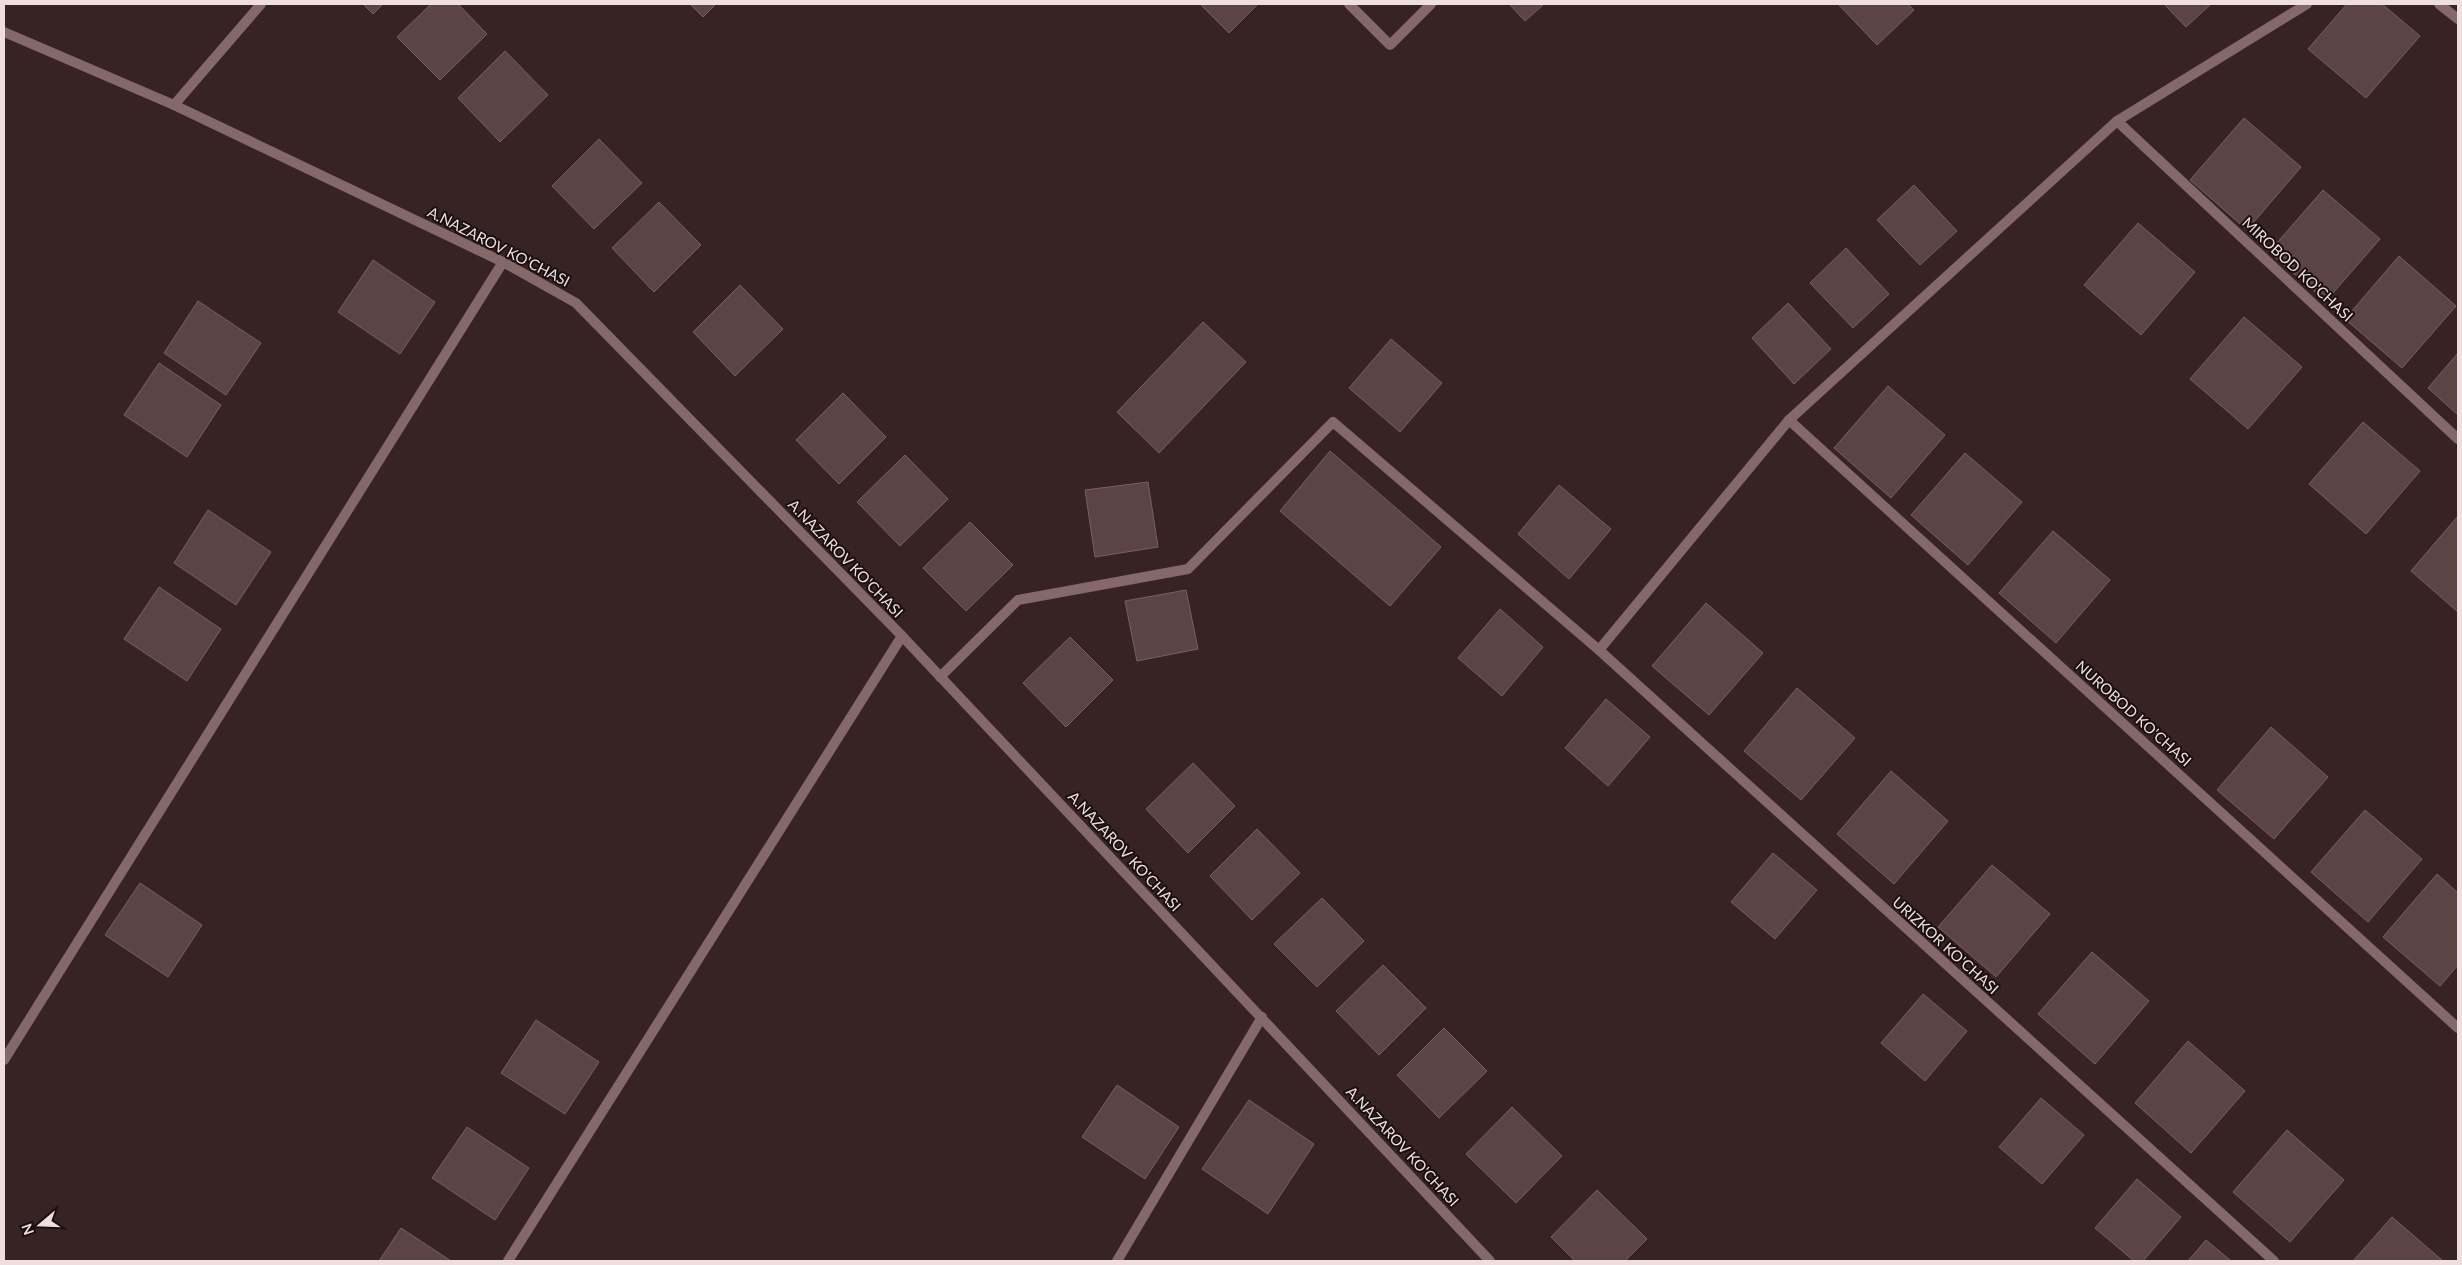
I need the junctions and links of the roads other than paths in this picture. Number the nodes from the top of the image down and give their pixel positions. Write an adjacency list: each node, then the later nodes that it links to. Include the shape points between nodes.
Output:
1 (261, 4): 8 (street)
2 (1348, 4): 3 (street, via 1390,45)
3 (1431, 4)
4 (2307, 4): 9 (street)
5 (2439, 4): 6 (street)
6 (2458, 20)
7 (4, 32): 8 (street, A.NAZAROV KO'CHASI)
8 (174, 105): 10 (street, A.NAZAROV KO'CHASI)
9 (2117, 121): 11 (street); 12 (street, MIROBOD KO'CHASI)
10 (504, 262): 13 (street, A.NAZAROV KO'CHASI, via 576,303); 18 (street)
11 (1789, 420): 14 (street); 17 (street, NUROBOD KO'CHASI)
12 (2458, 439)
13 (902, 636): 15 (street, A.NAZAROV KO'CHASI); 19 (street)
14 (1599, 650): 15 (street, URIZKOR KO'CHASI, via 1333,422 1188,569 1018,600); 22 (street, URIZKOR KO'CHASI)
15 (940, 677): 16 (street, A.NAZAROV KO'CHASI)
16 (1262, 1017): 20 (street); 21 (street, A.NAZAROV KO'CHASI)
17 (2458, 1028)
18 (4, 1060)
19 (508, 1261)
20 (1117, 1261)
21 (1490, 1261)
22 (2274, 1261)

